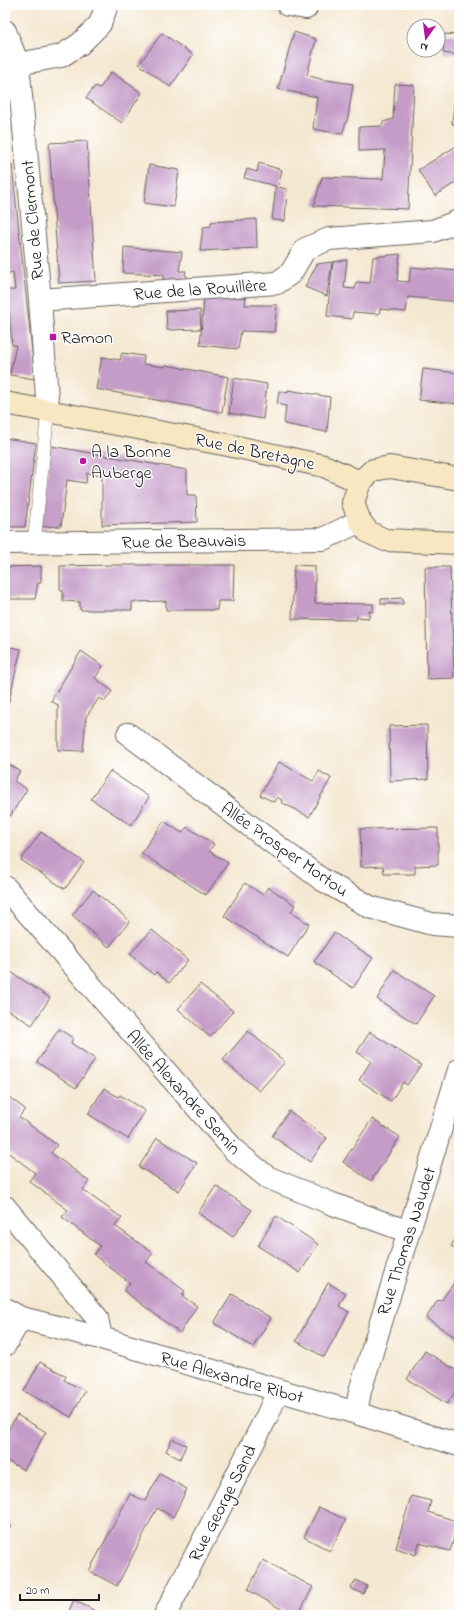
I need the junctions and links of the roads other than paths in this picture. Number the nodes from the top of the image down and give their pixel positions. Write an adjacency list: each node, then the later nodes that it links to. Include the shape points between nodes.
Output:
1 (107, 5): 3 (street, via 100,24 80,44 61,56)
2 (5, 31): 3 (street, Rue de Clermont)
3 (18, 64): 5 (street, Rue de Clermont)
4 (459, 221): 5 (street, Rue de la Rouillère, via 434,231 329,239 305,249 291,272 277,283)
5 (40, 300): 7 (street, Rue de Clermont)
6 (5, 403): 7 (main road, Rue de Bretagne)
7 (48, 411): 9 (main road, Rue de Bretagne, via 324,466); 12 (lane)
8 (459, 479): 9 (main road, via 390,467 373,470)
9 (360, 482): 10 (main road, via 353,503)
10 (360, 521): 12 (street, Rue de Beauvais, via 322,539); 13 (main road, via 368,532 385,540)
11 (5, 543): 12 (street, Rue de Beauvais)
12 (34, 543)
13 (459, 543)
14 (128, 734): 16 (street, Allée Prosper Mortou, via 320,879 370,907 432,924)
15 (5, 887): 19 (street, Allée Alexandre Semin, via 235,1151 267,1177)
16 (459, 926)
17 (459, 1070): 19 (street, Rue Thomas Naudet)
18 (5, 1207): 21 (street, via 97,1318)
19 (409, 1232): 24 (street, Rue Thomas Naudet, via 362,1384)
20 (13, 1313): 21 (street, Rue Alexandre Ribot); 22 (street)
21 (101, 1338): 23 (street, Rue Alexandre Ribot)
22 (5, 1345)
23 (278, 1391): 24 (street, Rue Alexandre Ribot); 26 (street, Rue George Sand)
24 (356, 1413): 25 (street, Rue Alexandre Ribot)
25 (459, 1445)
26 (165, 1615)

